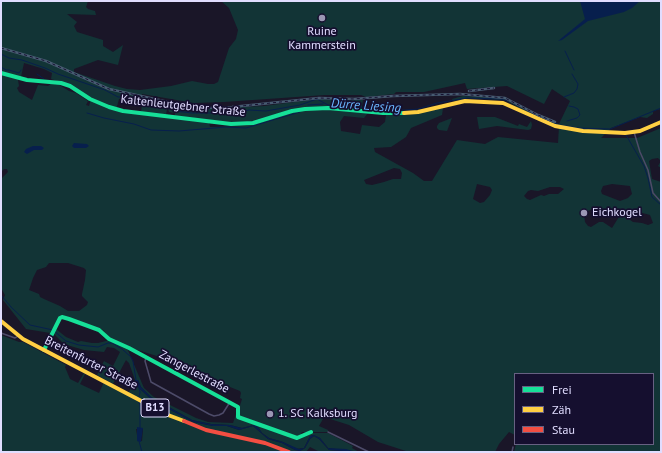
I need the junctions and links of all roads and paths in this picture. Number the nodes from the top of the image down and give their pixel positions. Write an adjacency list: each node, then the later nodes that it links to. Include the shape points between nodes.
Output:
1 (1, 73): 3 (main road, Kaltenleutgebner Straße, via 27,80 61,82 90,99 123,111 231,124 253,123 305,109 411,112 465,101 503,103 540,121 565,127 605,133)
2 (661, 122): 3 (main road, Kaltenleutgebner Straße)
3 (634, 132): 4 (street, via 648,170 653,193)
4 (661, 202)
5 (1, 321): 7 (main road, Breitenfurter Straße / B13)
6 (1, 333): 7 (street, via 15,338)
7 (18, 336): 8 (main road, Breitenfurter Straße / B13)
8 (44, 350): 9 (main road, Zangerlestraße, via 60,317 99,330 110,339); 14 (main road, Breitenfurter Straße / B13, via 186,422 206,430 265,443)
9 (146, 358): 10 (main road, Zangerlestraße); 10 (street, via 151,382 209,414 214,416 223,413)
10 (230, 402): 11 (main road, Zangerlestraße, via 238,407 236,415 240,418 297,438)
11 (311, 432)
12 (328, 432): 15 (street)
13 (513, 447): 16 (street)
14 (289, 452)
15 (369, 452)
16 (512, 452)

